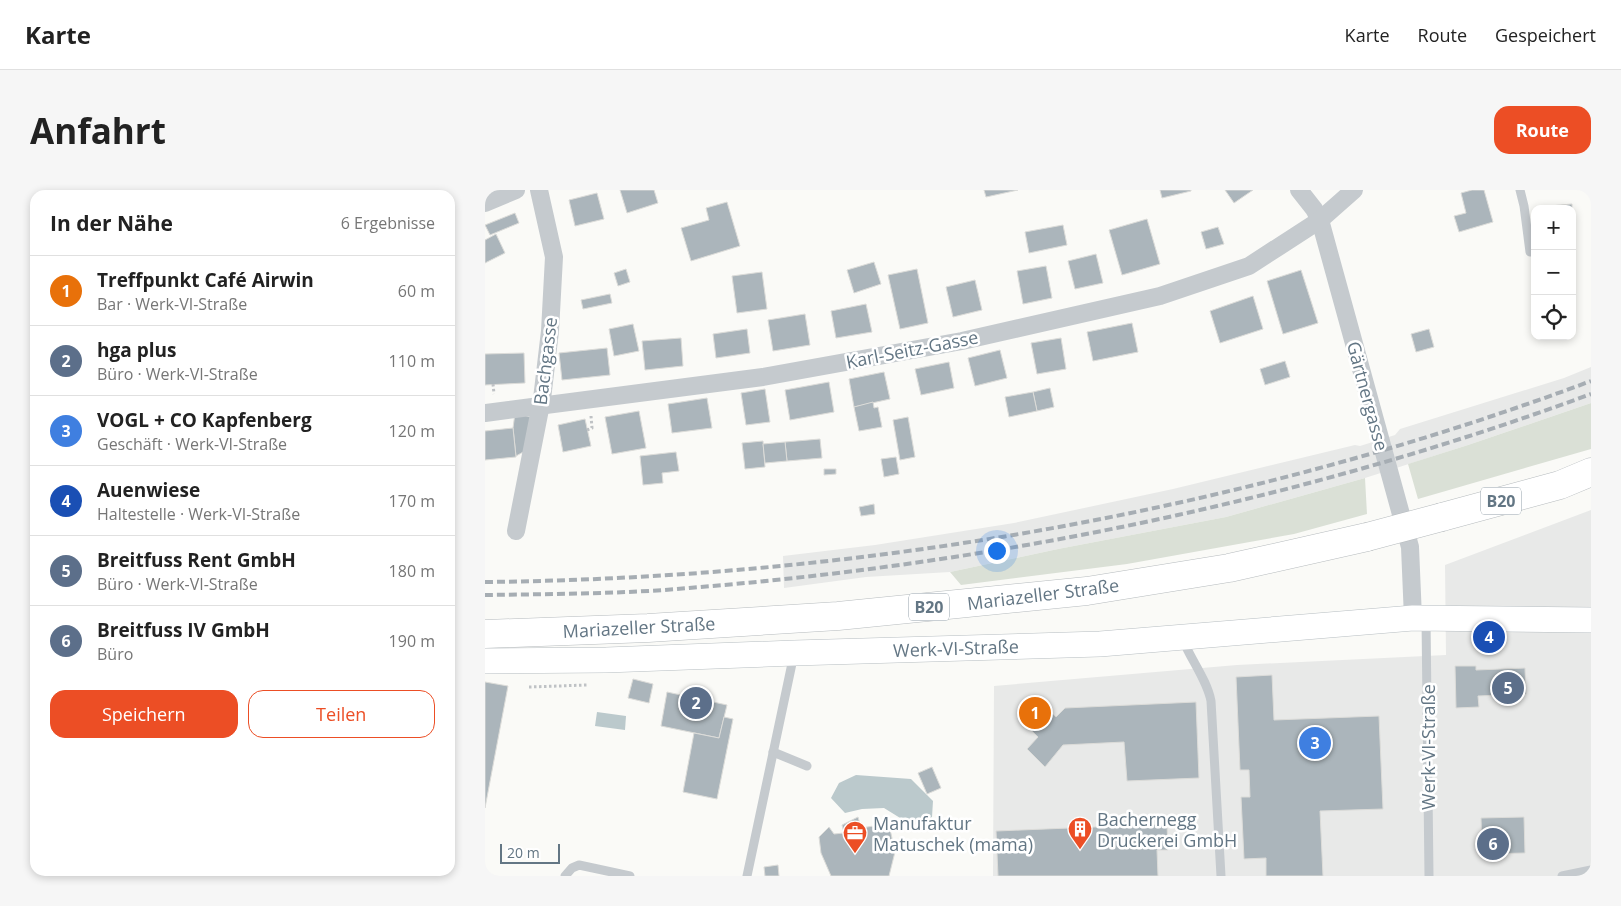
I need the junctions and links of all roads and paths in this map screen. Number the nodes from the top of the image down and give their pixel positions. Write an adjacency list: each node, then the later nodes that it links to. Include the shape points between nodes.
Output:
1 (517, 190): 6 (street)
2 (539, 190): 9 (street, Bachgasse, via 553,257 550,331)
3 (1299, 190): 7 (street, Gärtnergasse)
4 (1354, 190): 7 (street)
5 (1520, 190): 8 (lane)
6 (485, 204)
7 (1320, 220): 9 (street, Karl-Seitz-Gasse, via 1249,266 1160,296 962,341 763,377); 15 (street, Gärtnergasse, via 1410,548)
8 (1530, 252)
9 (540, 406): 10 (street, Karl-Seitz-Gasse); 14 (street, Bachgasse)
10 (485, 413)
11 (1591, 472): 13 (highway, Mariazeller Straße / B20)
12 (1591, 482): 13 (highway, Mariazeller Straße / B20)
13 (1559, 485): 17 (highway, Mariazeller Straße / B20, bridge, via 1367,537 1229,568 1087,591 838,616)
14 (516, 531)
15 (1419, 618): 16 (main road, Werk-VI-Straße); 18 (main road, Werk-VI-Straße); 30 (lane, Werk-VI-Straße)
16 (1591, 620)
17 (485, 634)
18 (1182, 637): 19 (main road, Werk-VI-Straße, via 1100,644); 29 (lane, via 1211,700)
19 (794, 652): 20 (main road, Werk-VI-Straße, via 606,660); 23 (lane)
20 (485, 661)
21 (597, 684): 22 (path)
22 (529, 687)
23 (773, 752): 24 (lane); 28 (lane)
24 (807, 766)
25 (1591, 870): 31 (lane)
26 (565, 876): 27 (lane, via 579,865)
27 (630, 876)
28 (747, 876)
29 (1221, 876)
30 (1429, 876)
31 (1562, 876)

